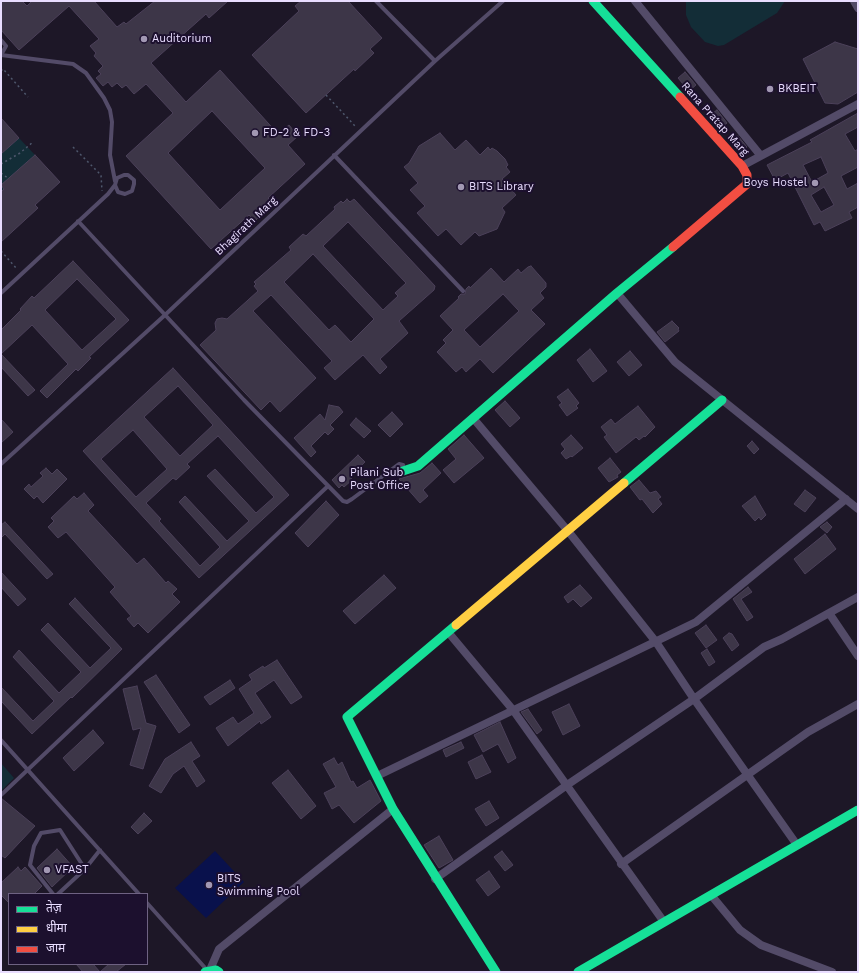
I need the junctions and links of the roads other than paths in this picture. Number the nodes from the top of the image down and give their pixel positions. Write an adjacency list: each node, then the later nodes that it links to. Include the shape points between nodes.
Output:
1 (376, 1): 8 (lane)
2 (503, 1): 8 (lane, Bhagirath Marg)
3 (593, 1): 12 (street, Rana Pratap Marg)
4 (635, 1): 11 (street)
5 (854, 1): 6 (street)
6 (858, 8)
7 (1, 40): 13 (lane, via 6,46 1,55 73,64 86,73 110,110 110,156)
8 (435, 60): 10 (lane, Bhagirath Marg)
9 (858, 104): 11 (street)
10 (334, 155): 15 (lane); 18 (lane, Bhagirath Marg)
11 (761, 156): 12 (street)
12 (742, 166): 17 (street, Rana Pratap Marg, via 747,175 747,184)
13 (115, 183): 13 (lane, via 120,176 128,175 134,180 134,188 129,193 122,194 116,189); 14 (lane)
14 (78, 221): 16 (lane); 18 (lane)
15 (463, 291)
16 (1, 293)
17 (617, 293): 19 (street, via 675,362); 20 (street)
18 (165, 315): 21 (lane, Bhagirath Marg); 23 (lane)
19 (722, 400): 24 (street); 26 (street)
20 (473, 418): 22 (street, via 418,466); 26 (street)
21 (1, 464)
22 (400, 472): 23 (lane, via 403,465 401,464 347,502 343,502)
23 (328, 486): 36 (lane)
24 (846, 499): 25 (street); 30 (street, via 696,622)
25 (858, 509)
26 (568, 531): 29 (street); 30 (street)
27 (858, 597): 28 (street)
28 (829, 613): 31 (street); 32 (street, via 764,647)
29 (448, 632): 34 (street); 37 (street, via 347,717)
30 (656, 642): 32 (street); 34 (street)
31 (858, 656)
32 (694, 699): 38 (street); 39 (street)
33 (858, 704): 38 (street, via 808,732)
34 (513, 710): 37 (street); 39 (street)
35 (1, 740): 36 (lane)
36 (28, 769): 40 (lane); 44 (lane)
37 (377, 776): 41 (street)
38 (748, 776): 43 (street); 45 (street)
39 (567, 785): 45 (street); 47 (street)
40 (1, 795)
41 (393, 809): 47 (street); 55 (street, via 219,949)
42 (858, 810): 43 (street)
43 (797, 845): 51 (street)
44 (100, 850): 46 (lane); 50 (lane)
45 (621, 864): 53 (street)
46 (85, 869): 48 (lane, via 60,830 41,834 34,846 30,865); 49 (lane)
47 (435, 879): 57 (street)
48 (52, 893)
49 (59, 893)
50 (138, 893)
51 (711, 895): 53 (street); 59 (street, via 740,930 761,945)
52 (148, 904): 55 (lane)
53 (664, 922): 58 (street)
54 (205, 972): 55 (street)
55 (209, 972): 56 (street)
56 (218, 972)
57 (496, 972)
58 (578, 972)
59 (832, 972)

